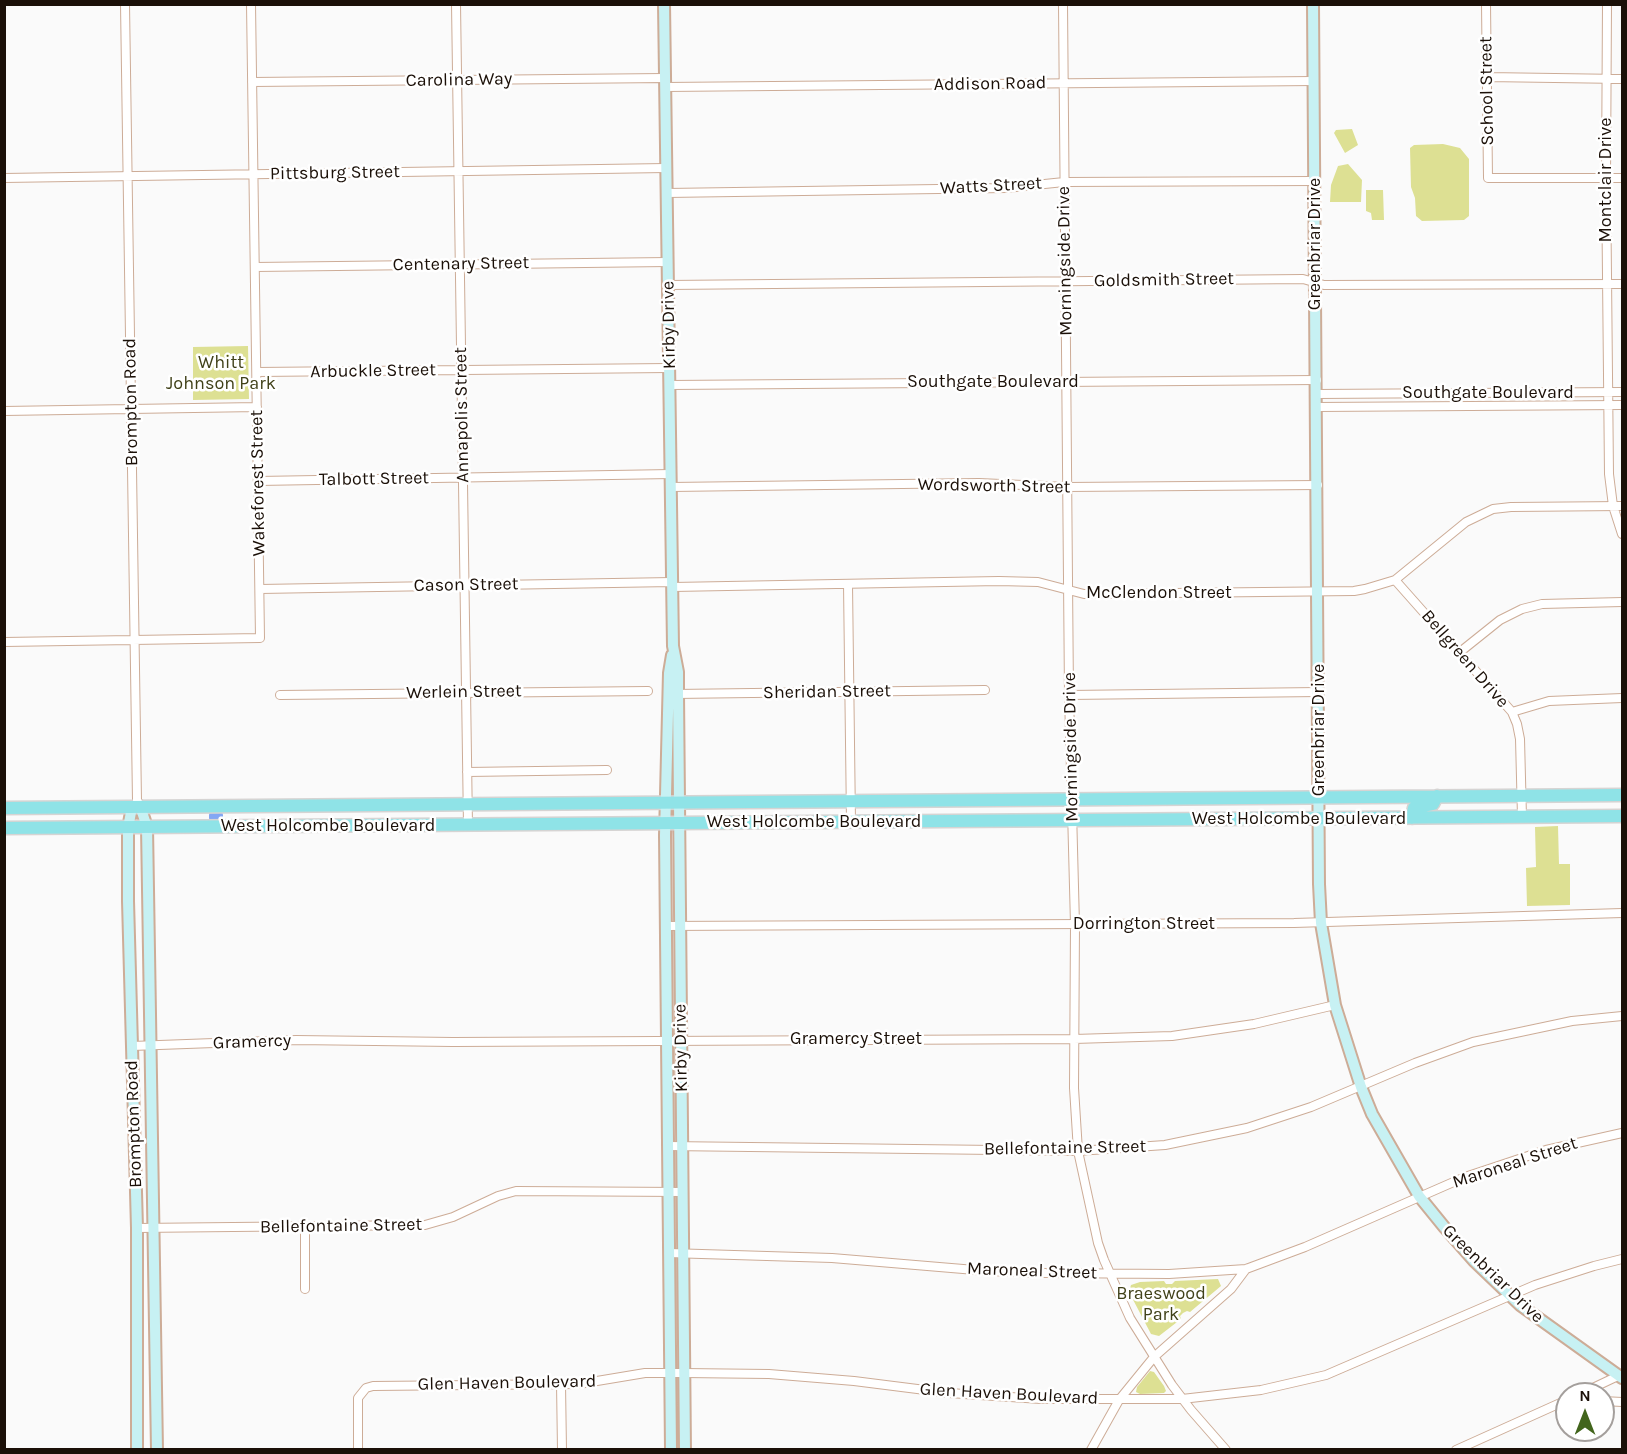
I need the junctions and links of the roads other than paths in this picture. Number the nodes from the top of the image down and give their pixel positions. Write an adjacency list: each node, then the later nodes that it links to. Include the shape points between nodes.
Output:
1 (125, 4): 20 (street, Brompton Road)
2 (251, 4): 14 (street, Wakeforest Street)
3 (456, 4): 12 (street, Annapolis Street)
4 (664, 4): 15 (main road, Kirby Drive)
5 (1062, 4): 16 (street, Morningside Drive)
6 (1313, 4): 13 (main road, Greenbriar Drive)
7 (1486, 4): 9 (street, School Street)
8 (1607, 4): 10 (street, Montclair Drive)
9 (1487, 77): 10 (street); 21 (street, School Street, via 1488,178)
10 (1606, 78): 11 (street); 21 (street, Montclair Drive)
11 (1623, 79)
12 (457, 80): 14 (street, Carolina Way); 15 (street, Carolina Way); 18 (street, Annapolis Street)
13 (1314, 81): 16 (street, Addison Road); 24 (main road, Greenbriar Drive)
14 (252, 82): 19 (street, Wakeforest Street)
15 (665, 83): 16 (street, Addison Road); 17 (main road, Kirby Drive)
16 (1063, 83): 25 (street, Morningside Drive)
17 (666, 168): 18 (street, Pittsburg Street); 26 (main road, Kirby Drive)
18 (458, 171): 19 (street, Pittsburg Street); 28 (street, Annapolis Street)
19 (254, 174): 20 (street, Pittsburg Street); 29 (street, Wakeforest Street)
20 (127, 176): 22 (street, Pittsburg Street); 48 (street, Brompton Road)
21 (1606, 177): 23 (street); 32 (street, Montclair Drive)
22 (4, 178)
23 (1623, 178)
24 (1315, 181): 25 (street, Watts Street); 31 (main road, Greenbriar Drive)
25 (1064, 182): 26 (street, Watts Street, via 1006,188); 30 (street, Morningside Drive)
26 (667, 194): 27 (main road, Kirby Drive)
27 (668, 262): 28 (street, Centenary Street); 34 (main road, Kirby Drive)
28 (460, 264): 29 (street, Centenary Street); 36 (street, Annapolis Street)
29 (255, 267): 37 (street, Wakeforest Street)
30 (1064, 281): 31 (street, Goldsmith Street); 34 (street, Goldsmith Street); 39 (street, Morningside Drive)
31 (1315, 282): 32 (street, Goldsmith Street); 38 (main road, Greenbriar Drive)
32 (1607, 283): 33 (street, Goldsmith Street); 41 (street, Montclair Drive)
33 (1623, 284)
34 (668, 285): 35 (main road, Kirby Drive)
35 (669, 368): 36 (street, Arbuckle Street); 40 (main road, Kirby Drive)
36 (461, 370): 37 (street, Arbuckle Street); 51 (street, Annapolis Street)
37 (257, 372): 46 (street, Wakeforest Street)
38 (1317, 380): 39 (street, Southgate Boulevard); 43 (main road, Greenbriar Drive)
39 (1066, 381): 40 (street, Southgate Boulevard); 55 (street, Morningside Drive)
40 (670, 385): 50 (main road, Kirby Drive)
41 (1608, 392): 42 (street, Southgate Boulevard); 43 (street, Southgate Boulevard); 44 (street, Montclair Drive)
42 (1623, 392)
43 (1317, 394): 47 (main road, Greenbriar Drive)
44 (1608, 405): 45 (street, Southgate Boulevard); 47 (street, Southgate Boulevard); 56 (street, Montclair Drive)
45 (1623, 405)
46 (257, 407): 48 (street); 52 (street, Wakeforest Street)
47 (1317, 407): 53 (main road, Greenbriar Drive)
48 (131, 409): 49 (street); 67 (street, Brompton Road)
49 (4, 411)
50 (671, 474): 51 (street, Talbott Street); 54 (main road, Kirby Drive)
51 (463, 478): 52 (street, Talbott Street); 62 (street, Annapolis Street)
52 (258, 481): 63 (street, Wakeforest Street)
53 (1318, 485): 55 (street, Wordsworth Street); 65 (main road, Greenbriar Drive)
54 (671, 487): 55 (street, Wordsworth Street, via 979,483); 60 (main road, Kirby Drive)
55 (1067, 487): 64 (street, Morningside Drive)
56 (1613, 506): 57 (street, McClendon Street); 58 (street, Montclair Drive); 59 (street, McClendon Street, via 1493,509 1466,522)
57 (1623, 506)
58 (1623, 534)
59 (1395, 580): 65 (street, McClendon Street, via 1365,589); 69 (street, Bellgreen Drive)
60 (673, 584): 61 (street, McClendon Street); 62 (street, Cason Street); 75 (main road, Kirby Drive, via 669,673)
61 (848, 584): 64 (street, McClendon Street, via 1021,582); 73 (street)
62 (464, 585): 63 (street, Cason Street); 72 (street, Annapolis Street)
63 (260, 589): 67 (street, Wakeforest Street, via 260,638)
64 (1069, 591): 65 (street, McClendon Street); 77 (street, Morningside Drive)
65 (1318, 592): 74 (main road, Greenbriar Drive)
66 (1623, 602): 69 (street, via 1542,604 1522,609 1500,620)
67 (134, 640): 68 (street); 89 (street, Brompton Road)
68 (4, 642)
69 (1460, 652): 79 (street, Bellgreen Drive)
70 (985, 690): 73 (street, Sheridan Street)
71 (648, 691): 72 (street, Werlein Street)
72 (466, 692): 76 (street, Werlein Street); 81 (street, Annapolis Street)
73 (849, 692): 75 (street, Sheridan Street); 87 (street)
74 (1318, 692): 77 (street); 85 (main road, Greenbriar Drive)
75 (673, 694): 88 (main road, Kirby Drive)
76 (280, 695)
77 (1069, 695): 86 (street, Morningside Drive)
78 (1623, 699): 79 (street, via 1549,701)
79 (1512, 712): 84 (street, Bellgreen Drive, via 1520,739)
80 (607, 770): 81 (street)
81 (467, 772): 90 (street, Annapolis Street)
82 (1623, 795): 84 (main road, West Holcombe Boulevard)
83 (1437, 796): 84 (main road, West Holcombe Boulevard); 85 (main road, West Holcombe Boulevard); 95 (main road, via 1433,804 1414,808)
84 (1522, 796): 93 (street, Bellgreen Drive)
85 (1319, 797): 86 (main road, West Holcombe Boulevard); 94 (main road, Greenbriar Drive)
86 (1071, 800): 87 (main road, West Holcombe Boulevard); 96 (street, Morningside Drive)
87 (850, 801): 88 (main road, West Holcombe Boulevard); 97 (street)
88 (672, 802): 90 (main road, West Holcombe Boulevard); 98 (main road, Kirby Drive)
89 (136, 804): 90 (main road, West Holcombe Boulevard); 91 (main road, West Holcombe Boulevard); 100 (main road, Brompton Road); 102 (main road, Brompton Road)
90 (468, 804): 99 (street, Annapolis Street)
91 (4, 808)
92 (1623, 816): 93 (main road, West Holcombe Boulevard)
93 (1522, 817): 95 (main road, West Holcombe Boulevard)
94 (1319, 818): 95 (main road, West Holcombe Boulevard); 96 (main road, West Holcombe Boulevard); 104 (main road, Greenbriar Drive)
95 (1412, 818)
96 (1072, 820): 97 (main road, West Holcombe Boulevard); 105 (street, Morningside Drive)
97 (851, 822): 98 (main road, West Holcombe Boulevard)
98 (672, 823): 99 (main road, West Holcombe Boulevard); 106 (main road, Kirby Drive); 107 (main road, Kirby Drive)
99 (468, 825): 100 (main road, West Holcombe Boulevard)
100 (147, 827): 102 (main road, West Holcombe Boulevard); 109 (main road, Brompton Road)
101 (4, 828): 102 (main road, West Holcombe Boulevard)
102 (128, 828): 108 (main road, Brompton Road)
103 (1623, 913): 104 (street, Dorrington Street)
104 (1321, 922): 105 (street, Dorrington Street); 110 (main road, Greenbriar Drive)
105 (1075, 925): 107 (street, Dorrington Street); 112 (street, Morningside Drive)
106 (665, 926): 107 (street, Dorrington Street); 114 (main road, Kirby Drive)
107 (680, 926): 115 (main road, Kirby Drive)
108 (130, 955): 109 (main road); 117 (main road, Brompton Road)
109 (149, 955): 116 (main road, Brompton Road)
110 (1335, 1005): 112 (street, Gramercy Street, via 1254,1024 1172,1036); 118 (main road, Greenbriar Drive)
111 (1623, 1017): 118 (street, Bellefontaine Street, via 1572,1021 1473,1042)
112 (1074, 1039): 115 (street, Gramercy Street); 122 (street, Morningside Drive)
113 (373, 1040): 114 (street, Gramercy Street); 116 (street, Gramercy)
114 (667, 1040): 115 (street, Gramercy Street); 120 (main road, Kirby Drive)
115 (681, 1040): 121 (main road, Kirby Drive)
116 (150, 1044): 117 (street, Gramercy); 128 (main road, Brompton Road)
117 (132, 1046): 127 (main road, Brompton Road)
118 (1361, 1087): 122 (street, Bellefontaine Street, via 1247,1128 1205,1138); 125 (main road, Greenbriar Drive)
119 (1623, 1133): 125 (street, Maroneal Street, via 1546,1150)
120 (668, 1146): 121 (street, Bellefontaine Street); 123 (main road, Kirby Drive)
121 (682, 1146): 122 (street, Bellefontaine Street); 124 (main road, Kirby Drive)
122 (1078, 1151): 133 (street, Morningside Drive, via 1098,1243)
123 (669, 1191): 124 (street, Bellefontaine Street); 126 (street, Bellefontaine Street, via 516,1191 425,1225); 129 (main road, Kirby Drive)
124 (682, 1192): 130 (main road, Kirby Drive)
125 (1419, 1196): 132 (street, Maroneal Street); 135 (main road, Greenbriar Drive, via 1467,1253)
126 (305, 1227): 128 (street, Bellefontaine Street); 134 (street)
127 (137, 1228): 128 (street, Bellefontaine Street); 144 (main road, Brompton Road)
128 (152, 1228): 145 (main road, Brompton Road)
129 (669, 1253): 130 (street, Maroneal Street); 137 (main road, Kirby Drive)
130 (683, 1254): 133 (street, Maroneal Street); 138 (main road, Kirby Drive)
131 (1623, 1259): 135 (street, Glen Haven Boulevard)
132 (1246, 1269): 133 (street, Maroneal Street); 136 (street, via 1231,1289)
133 (1110, 1274): 136 (street, Morningside Drive)
134 (305, 1289)
135 (1510, 1295): 139 (main road, Greenbriar Drive); 141 (street, Glen Haven Boulevard, via 1326,1375 1261,1390)
136 (1154, 1358): 141 (street, Morningside Drive); 142 (street)
137 (670, 1373): 138 (street, Glen Haven Boulevard); 140 (street, Glen Haven Boulevard); 150 (main road, Kirby Drive)
138 (684, 1373): 142 (street, Glen Haven Boulevard, via 769,1374 949,1393); 151 (main road, Kirby Drive)
139 (1621, 1377)
140 (561, 1384): 148 (street, Glen Haven Boulevard, via 366,1388 358,1398); 149 (street)
141 (1182, 1399): 142 (street, Glen Haven Boulevard); 153 (street, Morningside Drive)
142 (1119, 1400): 152 (street)
143 (1555, 1406): 154 (street)
144 (137, 1409): 145 (main road); 146 (main road, Brompton Road)
145 (156, 1409): 147 (main road, Brompton Road)
146 (137, 1449)
147 (157, 1449)
148 (358, 1449)
149 (562, 1449)
150 (671, 1449)
151 (685, 1449)
152 (1091, 1449)
153 (1226, 1449)
154 (1456, 1449)

